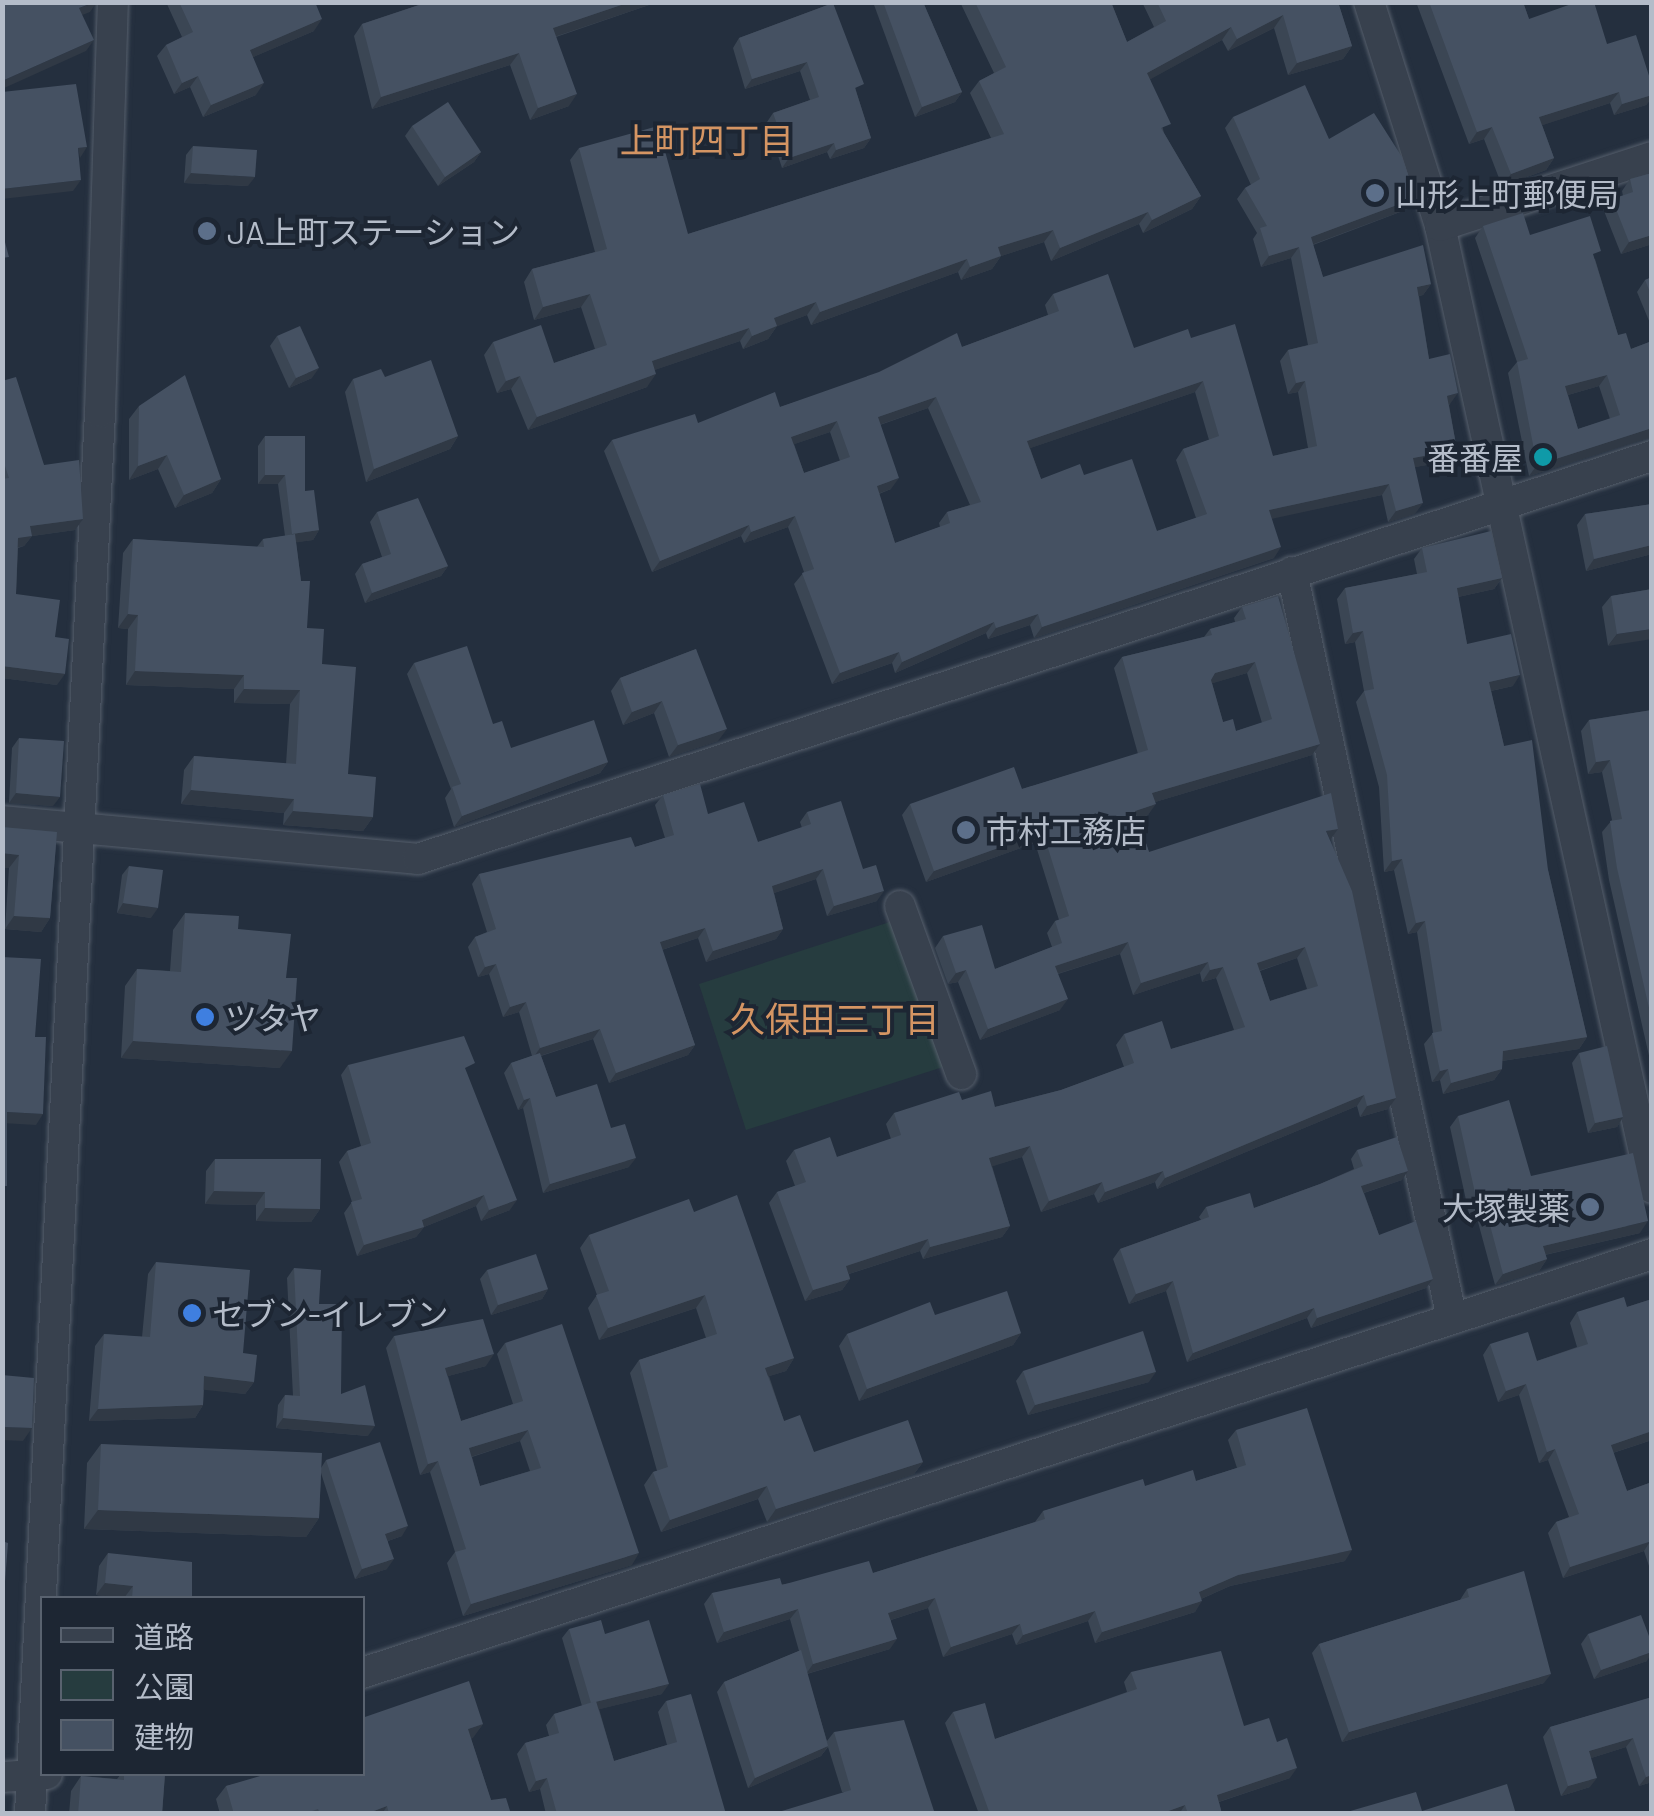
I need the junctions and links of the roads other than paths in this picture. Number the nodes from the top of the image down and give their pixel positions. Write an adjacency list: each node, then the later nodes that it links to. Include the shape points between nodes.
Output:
1 (113, 2): 9 (street)
2 (1369, 2): 4 (street)
3 (1652, 157): 4 (street)
4 (1440, 226): 6 (street)
5 (1652, 456): 6 (street)
6 (1502, 504): 7 (street); 12 (street)
7 (1292, 572): 9 (street, via 418,860); 14 (street)
8 (2, 821): 9 (street)
9 (80, 827): 16 (street)
10 (900, 906): 11 (street)
11 (961, 1074)
12 (1652, 1188)
13 (1652, 1254): 14 (street)
14 (1452, 1319): 15 (street)
15 (365, 1672)
16 (27, 1776): 17 (street)
17 (30, 1814)

